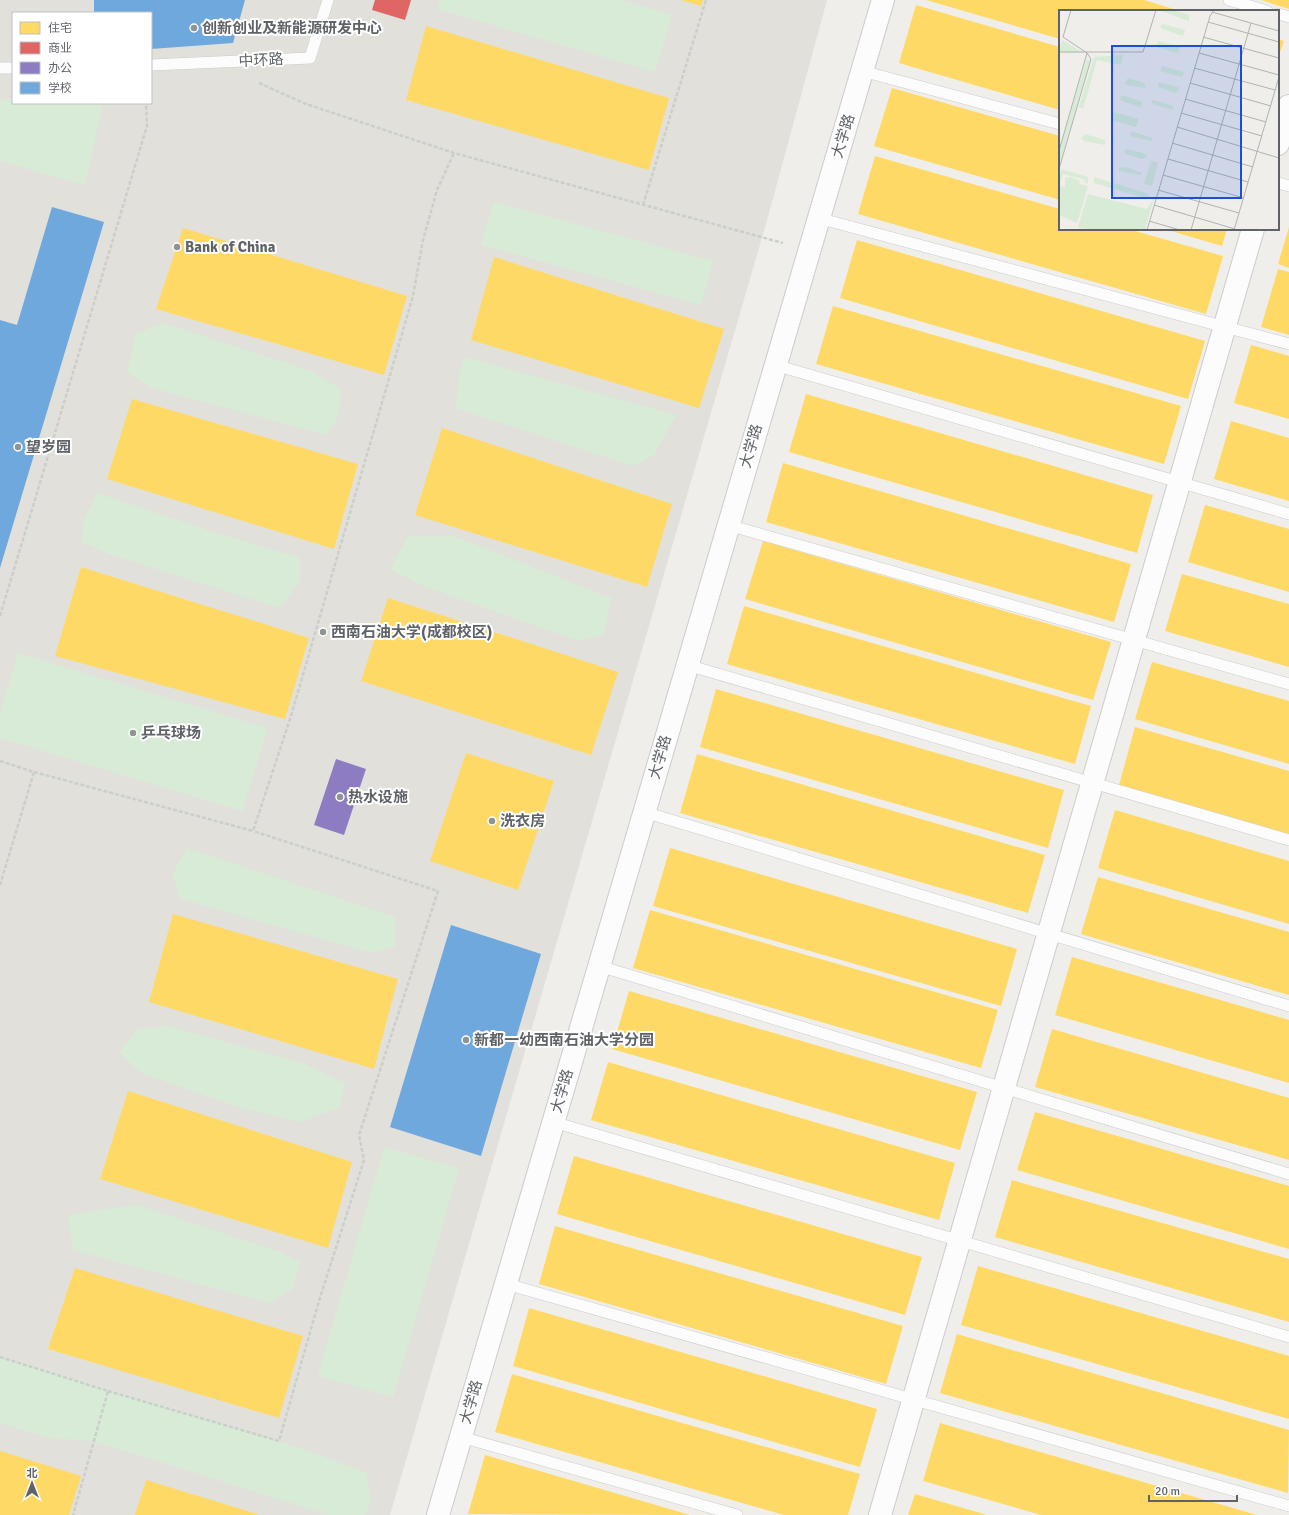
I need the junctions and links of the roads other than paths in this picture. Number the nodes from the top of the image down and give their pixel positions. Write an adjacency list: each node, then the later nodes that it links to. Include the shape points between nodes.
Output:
1 (328, 0): 7 (lane, 中环路, via 310,58)
2 (883, 0): 10 (street, 大学路)
3 (1229, 0): 4 (lane)
4 (1264, 10)
5 (1279, 14): 6 (lane)
6 (1289, 17)
7 (152, 65)
8 (0, 68): 9 (lane)
9 (12, 68)
10 (862, 71): 12 (lane); 16 (street, 大学路)
11 (1289, 106): 13 (street)
12 (1059, 124)
13 (1279, 141)
14 (1279, 183): 15 (lane)
15 (1289, 186)
16 (818, 218): 18 (lane); 20 (street, 大学路)
17 (1253, 230): 18 (street)
18 (1225, 326): 19 (lane); 21 (street)
19 (1289, 344)
20 (775, 365): 21 (lane); 23 (street, 大学路)
21 (1180, 482): 22 (lane); 24 (street)
22 (1289, 514)
23 (728, 525): 24 (lane); 25 (street, 大学路)
24 (1134, 640): 26 (lane); 27 (street)
25 (687, 666): 27 (lane); 28 (street, 大学路)
26 (1289, 684)
27 (1093, 783): 29 (lane); 30 (street)
28 (644, 812): 30 (lane); 31 (street, 大学路)
29 (1289, 840)
30 (1049, 934): 32 (lane); 33 (street)
31 (599, 966): 33 (lane); 34 (street, 大学路)
32 (1289, 1006)
33 (1004, 1088): 35 (lane); 36 (street)
34 (553, 1122): 36 (lane); 37 (street, 大学路)
35 (1289, 1174)
36 (960, 1241): 38 (lane); 39 (street)
37 (506, 1284): 39 (lane); 40 (street, 大学路)
38 (1289, 1337)
39 (914, 1399): 41 (lane); 44 (street)
40 (461, 1437): 42 (street, 大学路); 43 (lane)
41 (1289, 1506)
42 (438, 1515)
43 (737, 1515)
44 (880, 1515)

